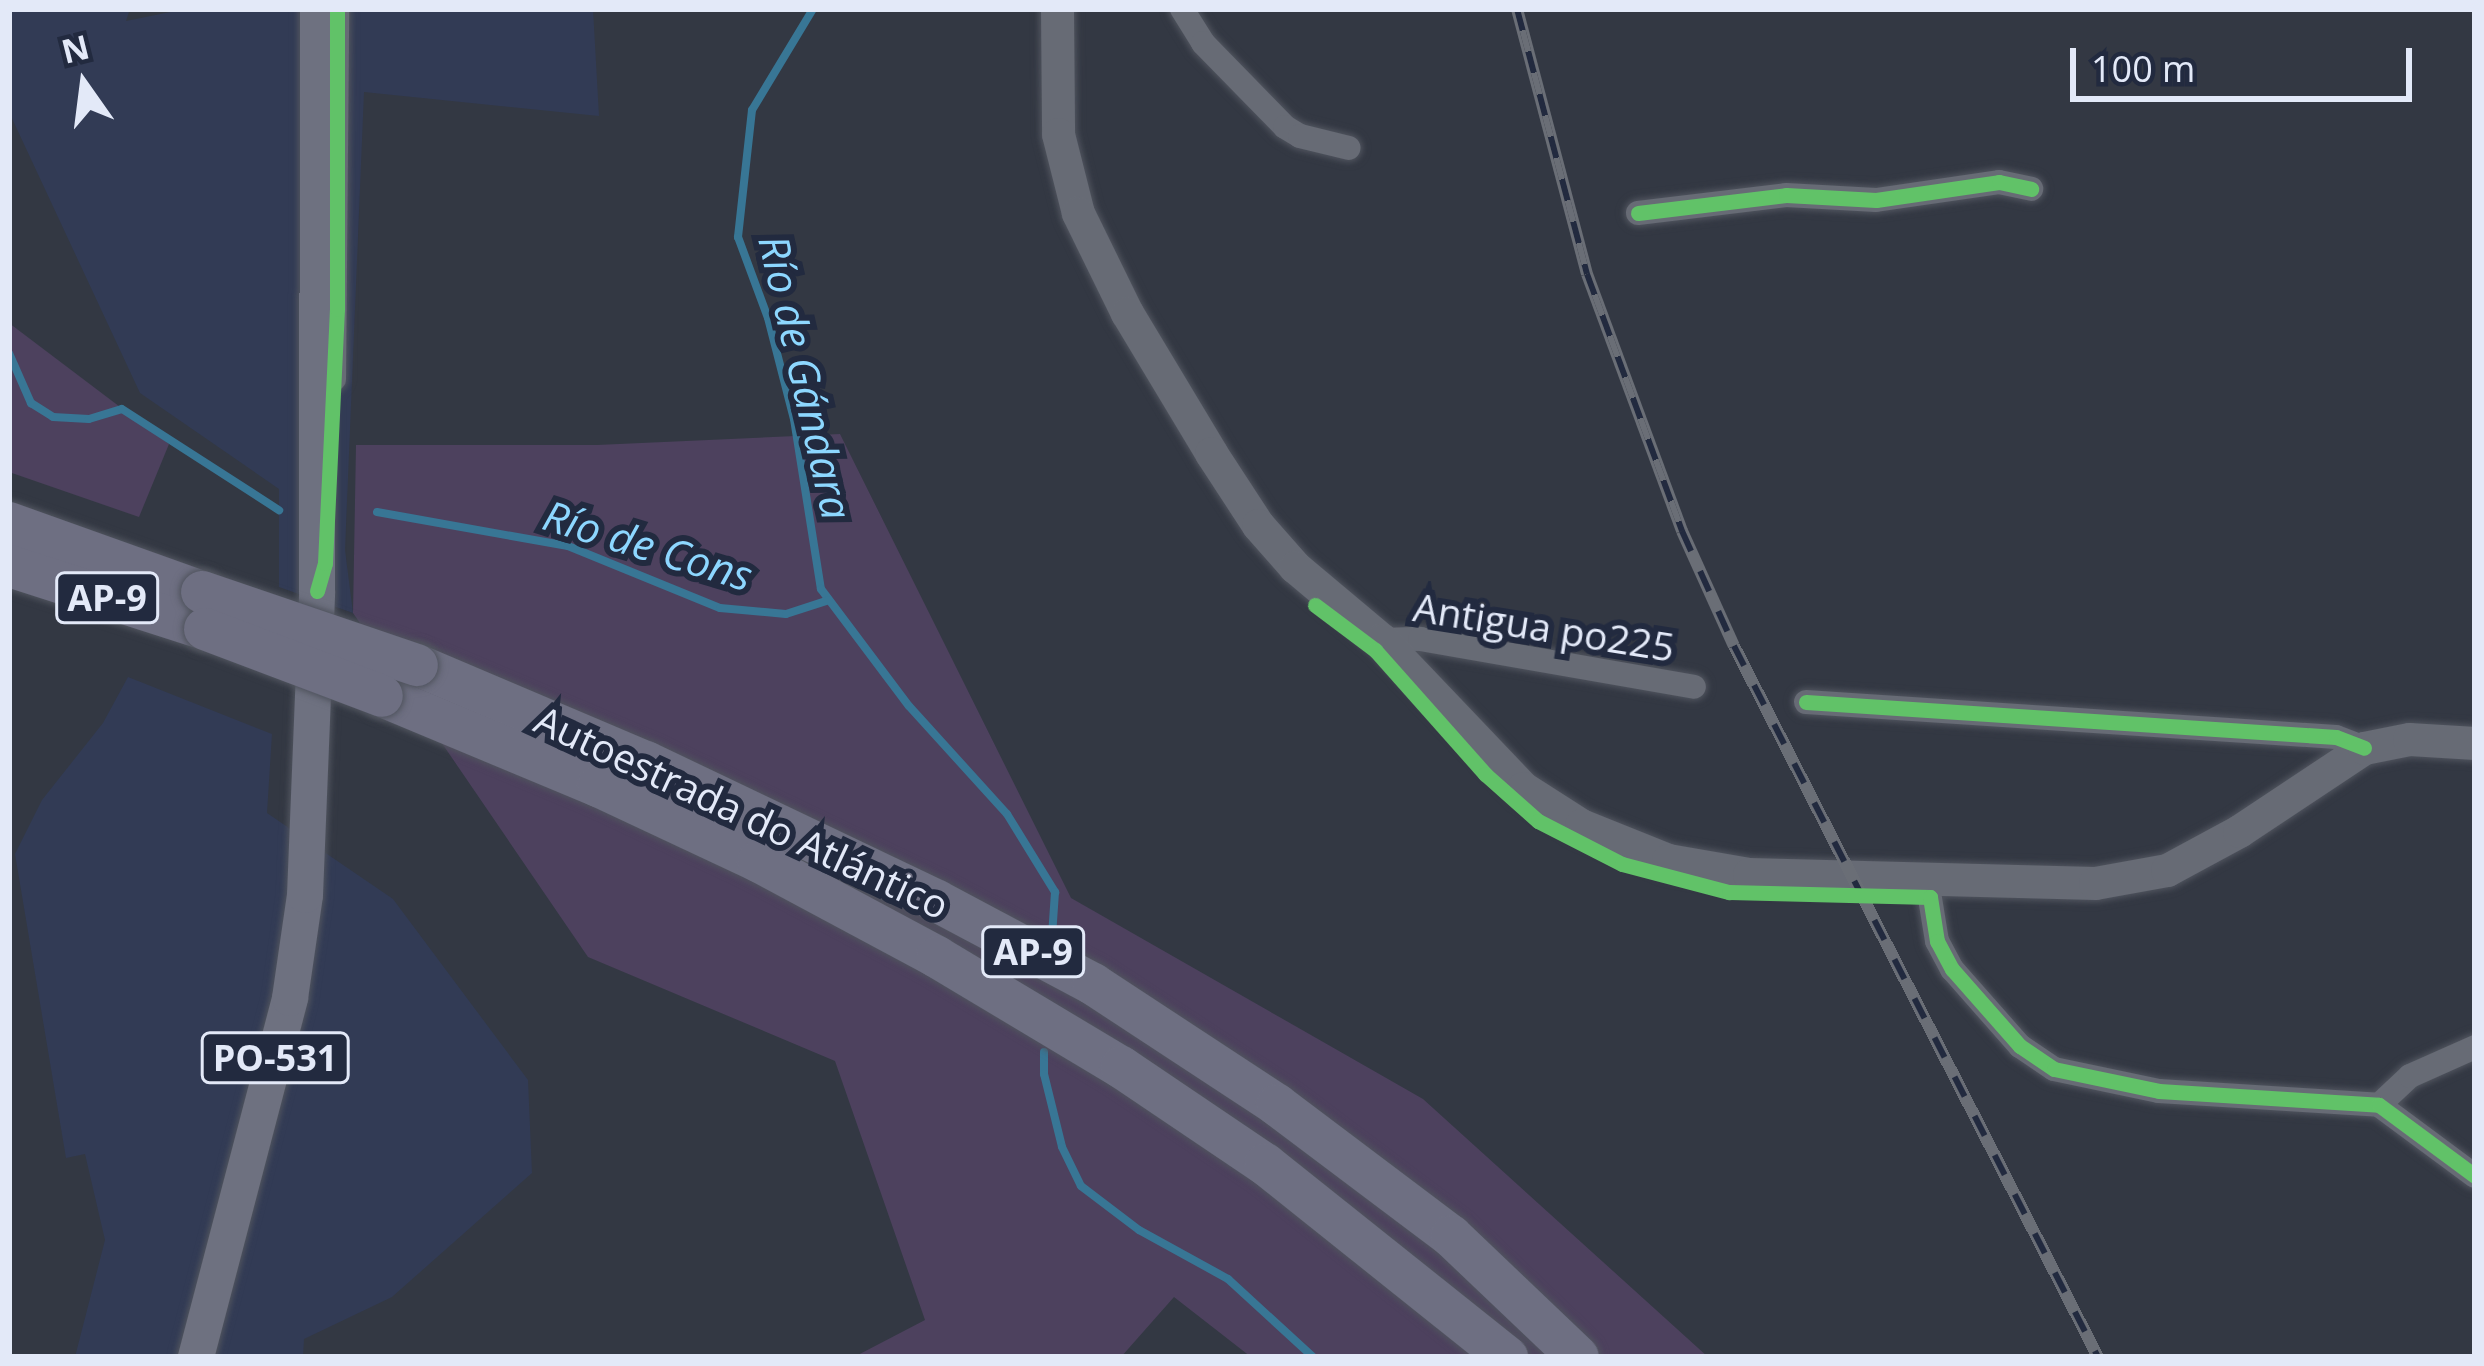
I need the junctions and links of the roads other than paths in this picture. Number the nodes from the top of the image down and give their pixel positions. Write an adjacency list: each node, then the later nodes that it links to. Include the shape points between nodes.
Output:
1 (303, 9): 11 (street)
2 (318, 9): 11 (main road)
3 (337, 9): 11 (street, via 337,309)
4 (1057, 9): 13 (main road, via 1060,149 1106,275 1258,525 1317,589)
5 (1182, 9): 6 (street, via 1203,43 1286,127)
6 (1349, 148)
7 (2031, 189): 8 (street, via 1999,182 1876,200 1786,195)
8 (1638, 213)
9 (9, 523): 12 (highway, Autoestrada do Atlántico / AP-9)
10 (9, 566): 12 (highway, Autoestrada do Atlántico / AP-9)
11 (317, 570): 22 (main road, PO-531, via 305,895 290,998)
12 (204, 610): 23 (highway, Autoestrada do Atlántico / AP-9, bridge, via 382,696 598,785 937,956 1265,1164); 24 (highway, Autoestrada do Atlántico / AP-9, bridge, via 417,665 667,772 1093,984 1277,1105 1451,1237)
13 (1382, 640): 14 (street, Antigua po225, via 1420,639); 18 (main road, via 1522,788 1581,826 1712,870)
14 (1694, 687)
15 (1806, 701): 17 (street, via 2336,737)
16 (2475, 742): 17 (main road, via 2408,739)
17 (2364, 748): 18 (main road, via 2167,870 2095,884)
18 (1927, 880): 20 (street, via 1937,941 1952,969 2020,1046 2054,1069 2159,1091)
19 (2475, 1047): 20 (street, via 2410,1076)
20 (2379, 1105): 21 (street)
21 (2475, 1176)
22 (196, 1357)
23 (1507, 1357)
24 (1578, 1357)

